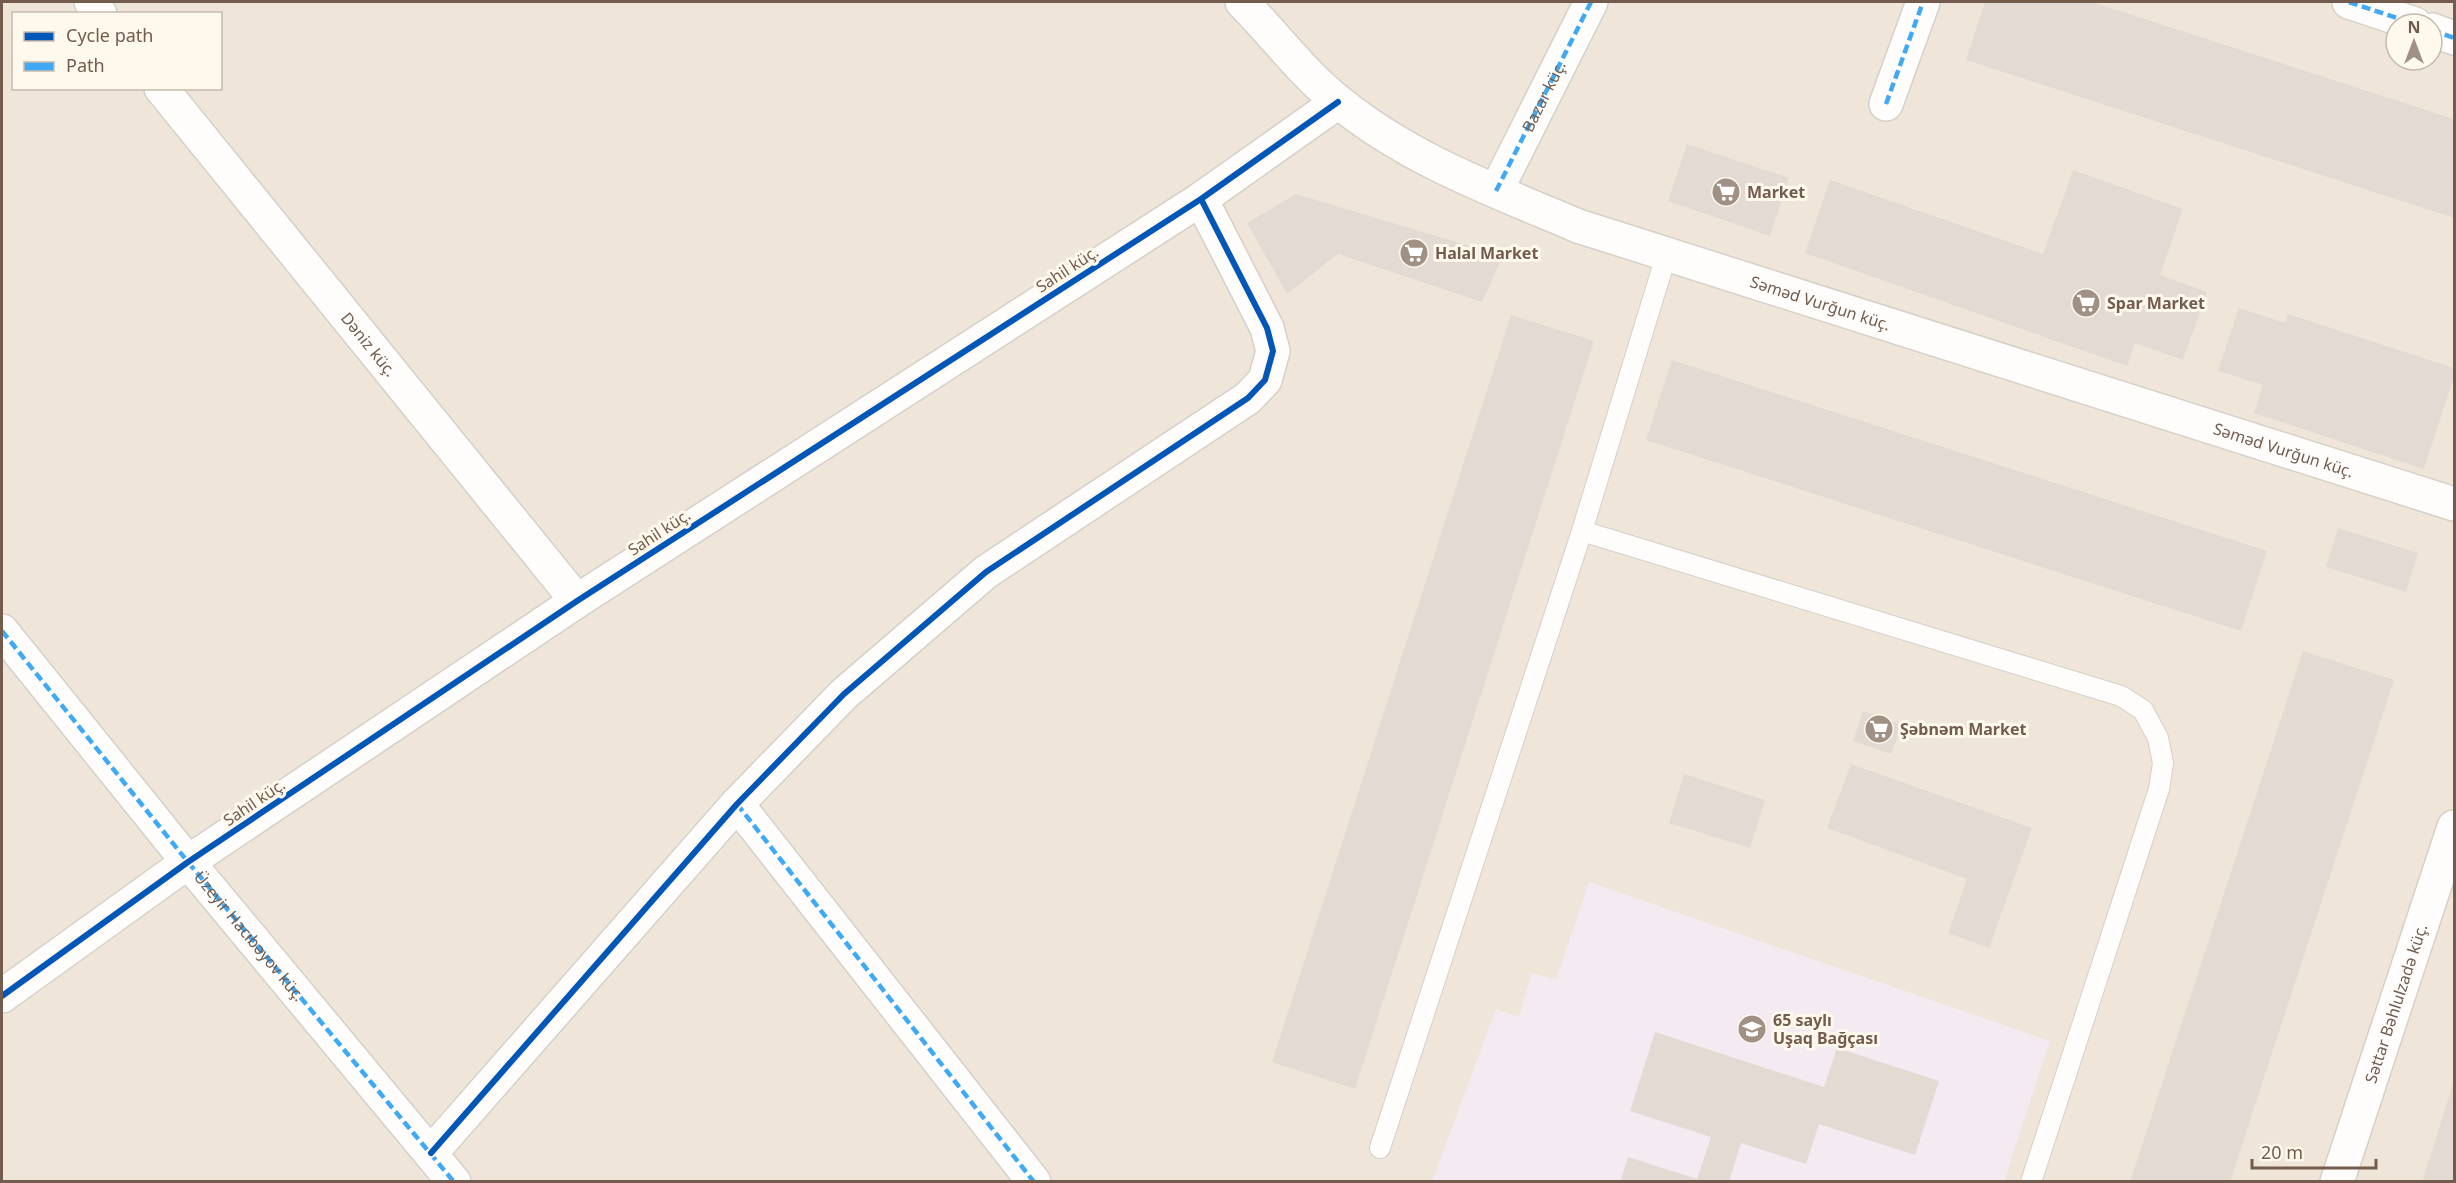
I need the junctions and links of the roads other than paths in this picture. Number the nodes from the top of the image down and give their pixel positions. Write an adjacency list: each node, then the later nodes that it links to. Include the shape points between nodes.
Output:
1 (1242, 2): 7 (street, Səməd Vurğun küç.)
2 (1591, 2): 9 (street, Bazar küç.)
3 (1923, 2): 8 (street)
4 (2349, 2): 5 (street)
5 (2384, 14)
6 (163, 90): 14 (street, Dәniz küç.)
7 (1338, 102): 9 (street, Səməd Vurğun küç., via 1384,136 1437,166); 10 (street, Sahil küç.)
8 (1886, 104)
9 (1496, 191): 11 (street, Səməd Vurğun küç., via 1578,226)
10 (1201, 199): 14 (street, Sahil küç.); 16 (street, via 1267,328 1273,351 1265,380 1248,398 986,572 844,694)
11 (1666, 256): 12 (street, Səməd Vurğun küç.); 13 (lane)
12 (2454, 504)
13 (1582, 531): 20 (lane); 24 (lane, via 2121,696 2143,710 2158,738 2163,763 2159,789)
14 (577, 601): 18 (street, Sahil küç.)
15 (2, 632): 18 (street, Üzeyir Hacıbəyov küç.)
16 (737, 804): 21 (street); 23 (street)
17 (2454, 827): 25 (street, Səttar Bəhlulzadə küç.)
18 (188, 862): 19 (street, Sahil küç.); 21 (street, Üzeyir Hacıbəyov küç.)
19 (2, 996)
20 (1380, 1148)
21 (431, 1153): 22 (street, Üzeyir Hacıbəyov küç.)
22 (454, 1182)
23 (1034, 1182)
24 (2031, 1182)
25 (2337, 1182)

